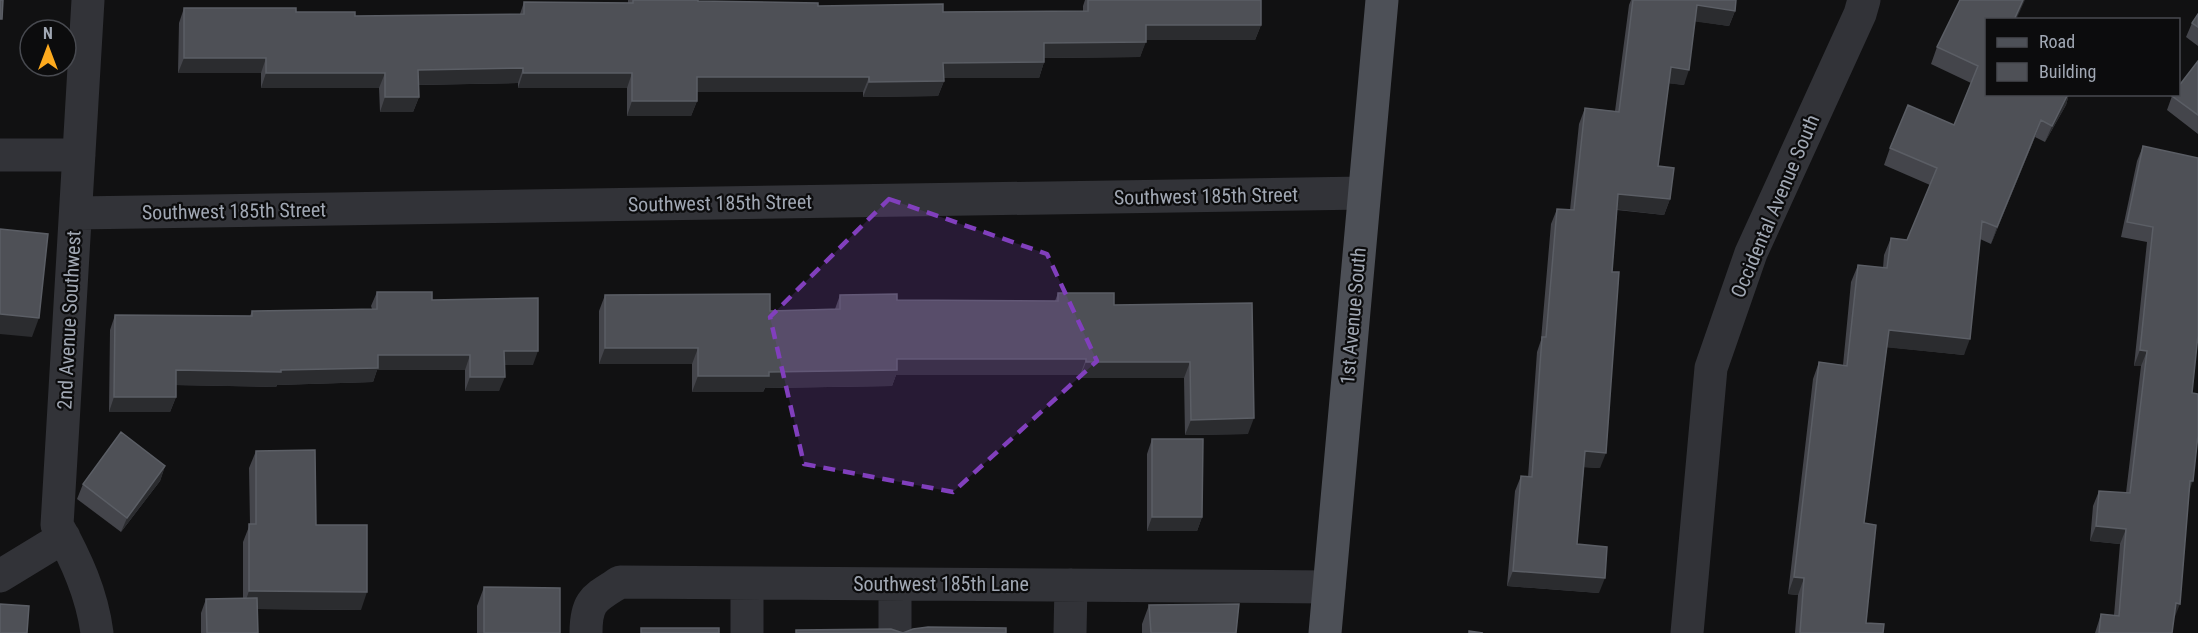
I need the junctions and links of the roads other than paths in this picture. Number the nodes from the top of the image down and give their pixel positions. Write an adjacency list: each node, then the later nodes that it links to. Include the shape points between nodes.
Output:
1 (88, 0): 5 (street, 2nd Avenue Southwest)
2 (1382, 0): 6 (main road, 1st Avenue South)
3 (1864, 0): 20 (street, Occidental Avenue South, via 1751,253 1711,368)
4 (0, 155): 5 (street)
5 (79, 155): 7 (street, 2nd Avenue Southwest)
6 (1364, 193): 7 (street, Southwest 185th Street); 13 (main road, 1st Avenue South)
7 (75, 213): 8 (street, 2nd Avenue Southwest, via 57,525)
8 (64, 537): 9 (street); 14 (street, 2nd Avenue Southwest, via 94,608)
9 (0, 576)
10 (747, 583): 11 (street, Southwest 185th Lane); 15 (street, Southwest 185th Lane, via 620,582 593,600 586,616); 16 (street)
11 (895, 584): 12 (street, Southwest 185th Lane); 17 (street)
12 (1071, 585): 13 (street, Southwest 185th Lane); 18 (street)
13 (1329, 587): 19 (main road, 1st Avenue South)
14 (97, 633)
15 (586, 633)
16 (747, 633)
17 (895, 633)
18 (1071, 633)
19 (1325, 633)
20 (1687, 633)

